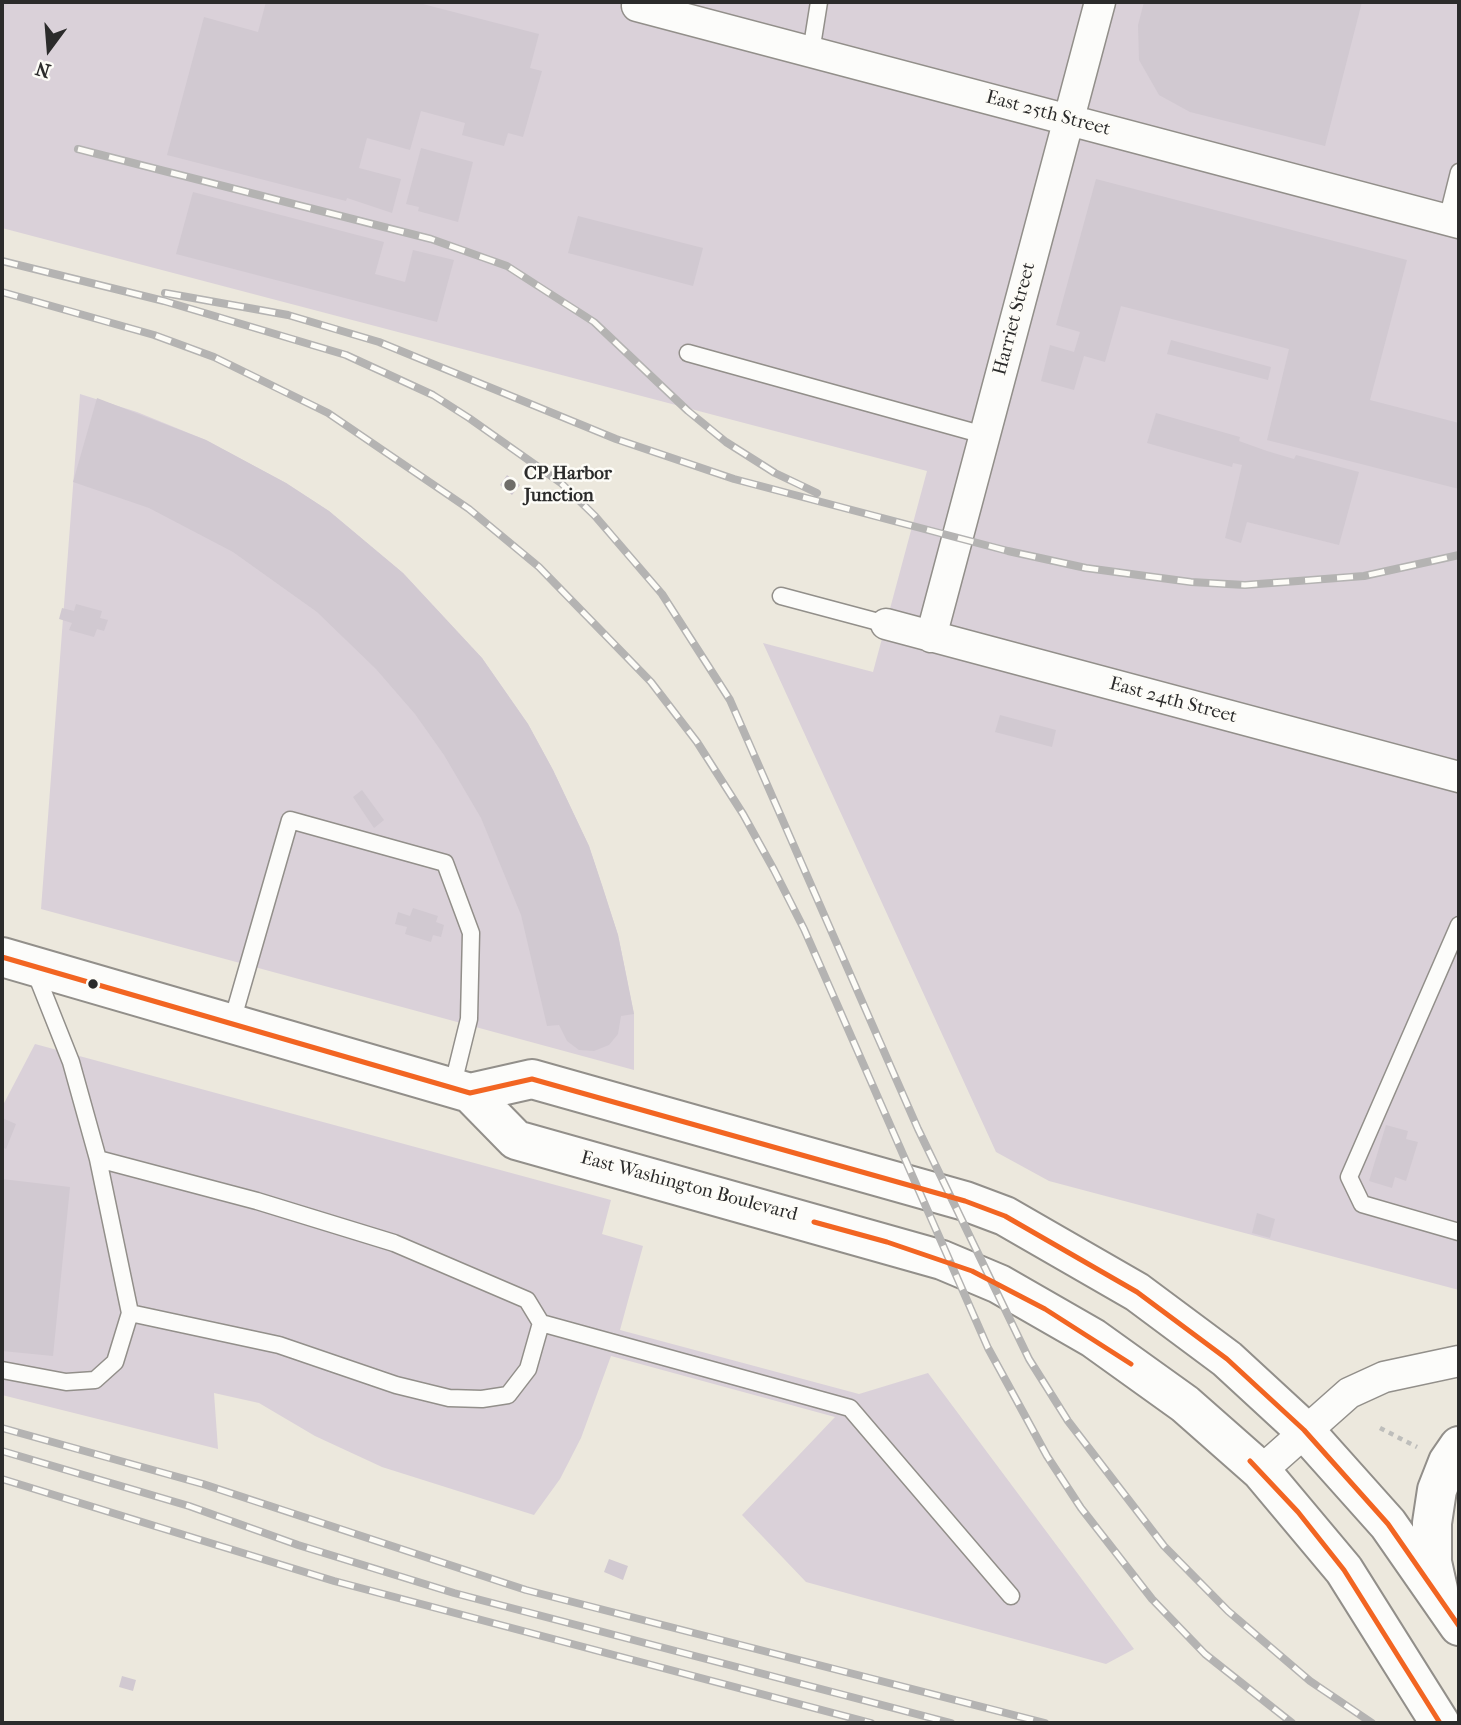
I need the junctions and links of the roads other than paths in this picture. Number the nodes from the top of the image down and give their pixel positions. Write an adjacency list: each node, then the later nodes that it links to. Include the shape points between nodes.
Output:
1 (819, 2): 4 (lane)
2 (1100, 2): 5 (street, Harriet Street)
3 (628, 4): 4 (street, East 25th Street)
4 (811, 52): 5 (street, East 25th Street)
5 (1069, 120): 7 (street, East 25th Street); 9 (street, Harriet Street)
6 (1459, 173): 7 (lane)
7 (1453, 221)
8 (688, 353): 9 (lane)
9 (984, 435): 12 (street, Harriet Street)
10 (781, 596): 11 (lane)
11 (886, 624): 12 (street, East 24th Street)
12 (931, 636): 13 (street, East 24th Street)
13 (1459, 777)
14 (1459, 925): 19 (lane, via 1349,1177 1362,1204)
15 (17, 962): 16 (main road, East Washington Boulevard); 18 (lane, via 71,1062)
16 (231, 1025): 17 (main road, East Washington Boulevard); 17 (lane, via 290,820 445,863 471,933)
17 (461, 1090): 24 (main road, East Washington Boulevard, via 532,1079 965,1200 1005,1216 1087,1261 1183,1324); 26 (main road, East Washington Boulevard, via 516,1140 887,1242 972,1271 1045,1309 1140,1370)
18 (98, 1158): 20 (lane); 21 (lane, via 394,1243 527,1300)
19 (1459, 1232)
20 (130, 1313): 21 (lane, via 279,1345 396,1385 460,1398 508,1395 528,1369); 23 (lane, via 115,1362 95,1380 66,1382)
21 (541, 1324): 27 (lane, via 850,1408)
22 (1459, 1361): 24 (street, via 1384,1377 1349,1393)
23 (2, 1370)
24 (1304, 1430): 26 (street); 28 (main road, East Washington Boulevard, via 1388,1524)
25 (1444, 1449): 28 (main road, via 1448,1462 1437,1490 1432,1523 1432,1562)
26 (1261, 1471): 30 (main road, East Washington Boulevard, via 1344,1570)
27 (1011, 1595)
28 (1439, 1595): 29 (main road, East Washington Boulevard)
29 (1459, 1626)
30 (1440, 1723)

